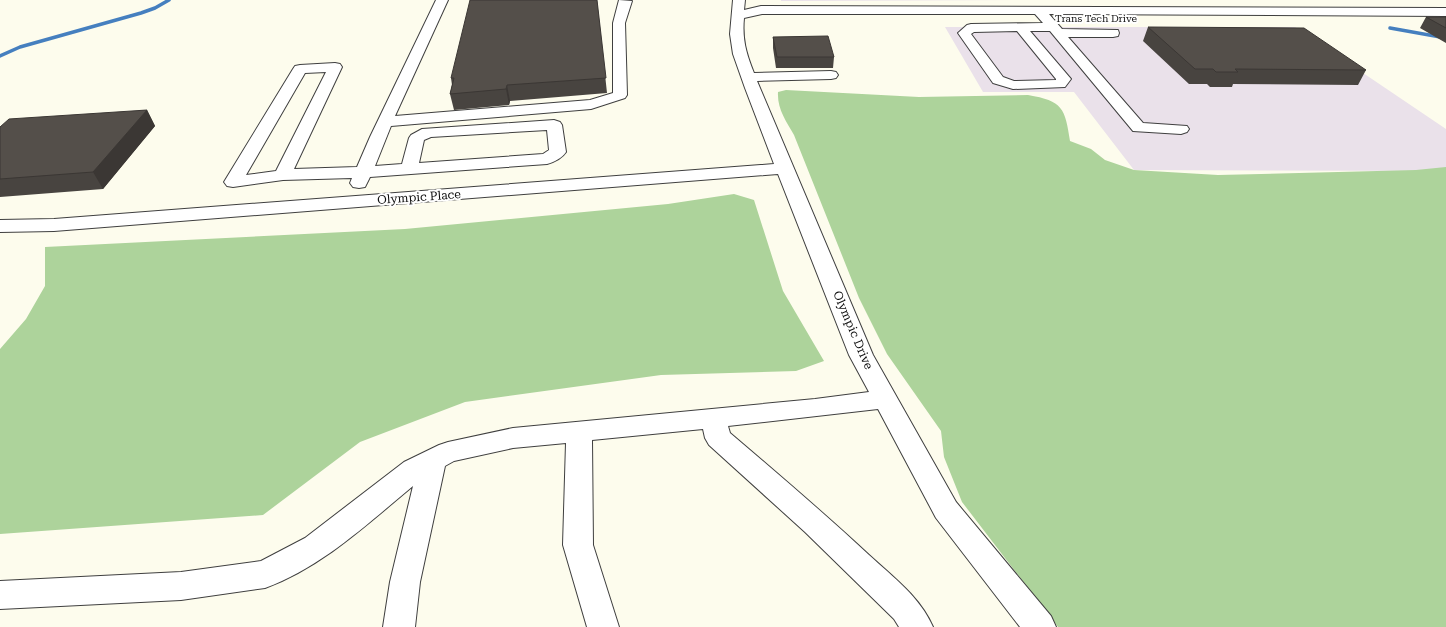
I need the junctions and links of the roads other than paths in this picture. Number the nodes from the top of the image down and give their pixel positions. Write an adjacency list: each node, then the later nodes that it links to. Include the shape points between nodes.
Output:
1 (442, 0): 15 (street)
2 (625, 0): 15 (street, via 619,23 620,95 591,104)
3 (739, 0): 6 (street, Olympic Drive)
4 (1320, 11): 5 (street, Trans Tech Drive); 7 (street, Trans Tech Drive); 8 (street)
5 (1446, 12)
6 (742, 14): 10 (street, Trans Tech Drive, via 762,19); 14 (street, Olympic Drive, via 736,34)
7 (1182, 14): 8 (street, Trans Tech Drive); 10 (street, Trans Tech Drive)
8 (1332, 19): 9 (street, Trans Tech Drive)
9 (1446, 19)
10 (1048, 22): 11 (street); 12 (street); 16 (street, via 1139,128)
11 (1021, 28): 11 (street, via 971,28 964,33 998,80 1014,85 1060,84 1064,79)
12 (1113, 33)
13 (831, 75): 14 (street)
14 (748, 77): 18 (street, Olympic Drive)
15 (385, 122): 19 (street)
16 (1181, 129)
17 (409, 168): 17 (street, via 546,159 558,152 554,124 428,132 417,138); 19 (street)
18 (785, 168): 21 (street, Olympic Place); 23 (street, Olympic Drive, via 861,355)
19 (363, 172): 20 (street); 21 (street)
20 (284, 174): 20 (street, via 332,74 335,67 300,69 233,182)
21 (351, 202): 22 (street, Olympic Place, via 54,225)
22 (0, 226)
23 (885, 399): 24 (street); 31 (street, Olympic Drive, via 946,510)
24 (714, 418): 25 (street); 30 (street, via 718,438 815,522 906,609)
25 (579, 431): 26 (street, via 513,438 448,452); 29 (street, via 578,545)
26 (433, 460): 27 (street, via 414,470 316,547 266,574 181,586); 28 (street, via 405,582)
27 (0, 595)
28 (399, 627)
29 (603, 627)
30 (917, 627)
31 (1040, 627)

